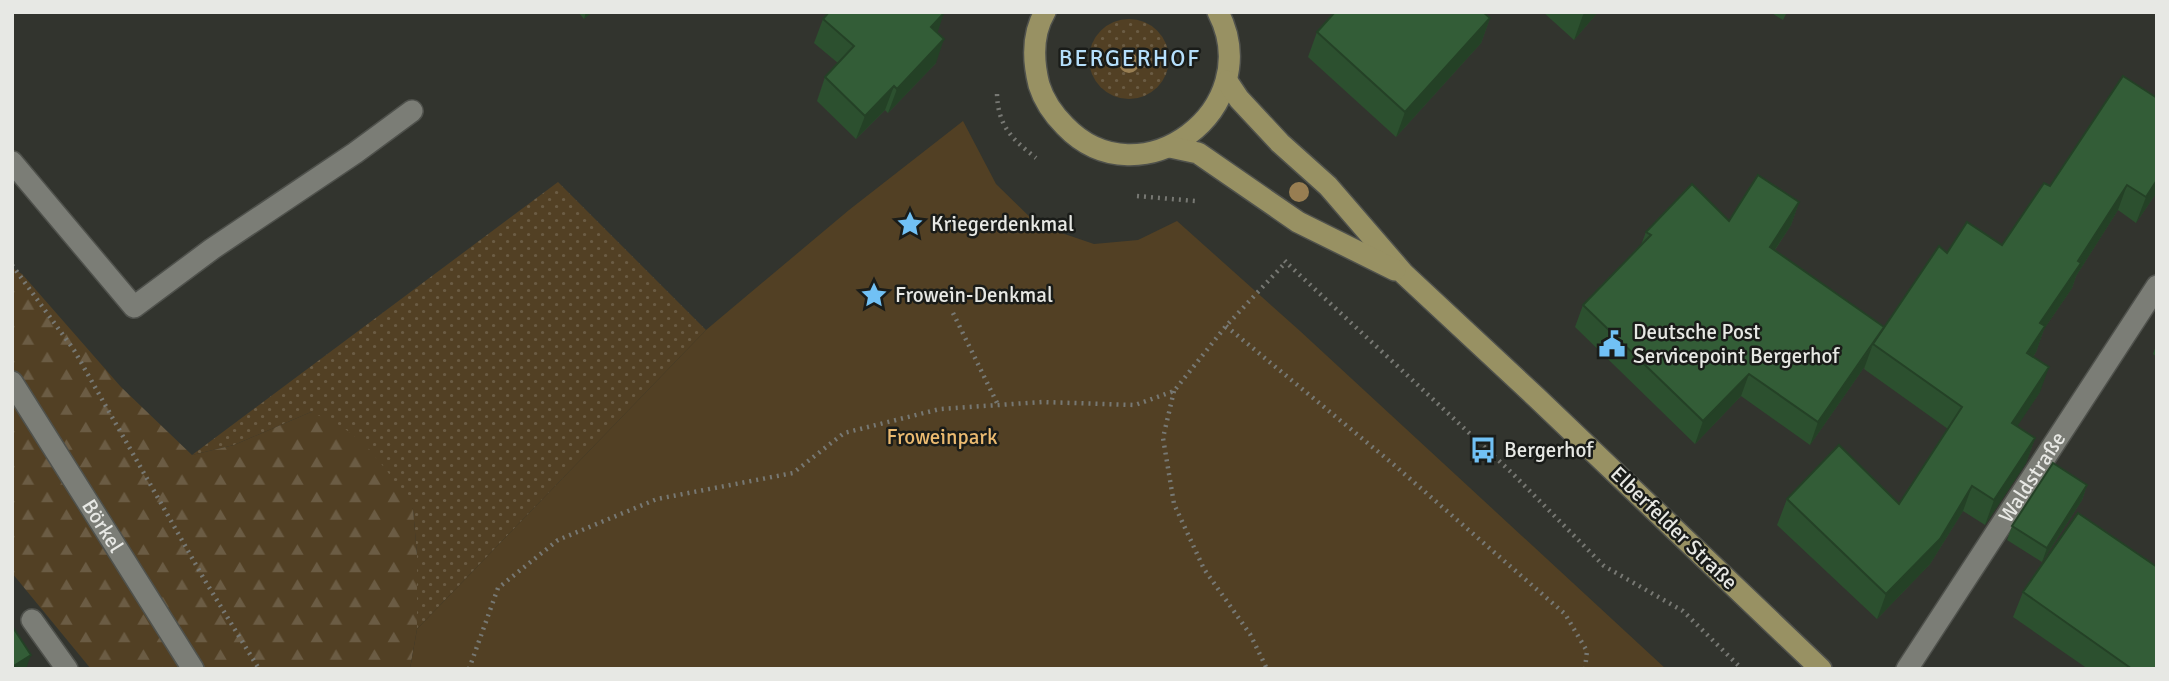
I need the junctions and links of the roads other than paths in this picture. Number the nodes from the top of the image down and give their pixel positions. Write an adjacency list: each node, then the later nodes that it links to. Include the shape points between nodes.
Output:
1 (1043, 14): 5 (main road, via 1035,43 1041,93 1072,134 1094,147 1119,153 1145,154)
2 (1224, 16): 3 (main road, via 1230,61)
3 (1227, 80): 5 (main road, via 1208,117); 7 (main road, Elberfelder Straße, via 1239,99 1328,186)
4 (412, 111): 6 (street, via 134,307)
5 (1170, 147): 7 (main road, Elberfelder Straße, via 1198,153 1298,222)
6 (12, 162)
7 (1404, 274): 13 (main road, Elberfelder Straße)
8 (2157, 286): 14 (street, Waldstraße)
9 (12, 382): 12 (street, Börkel)
10 (32, 620): 11 (street)
11 (67, 669)
12 (193, 669)
13 (1821, 669)
14 (1907, 669)

